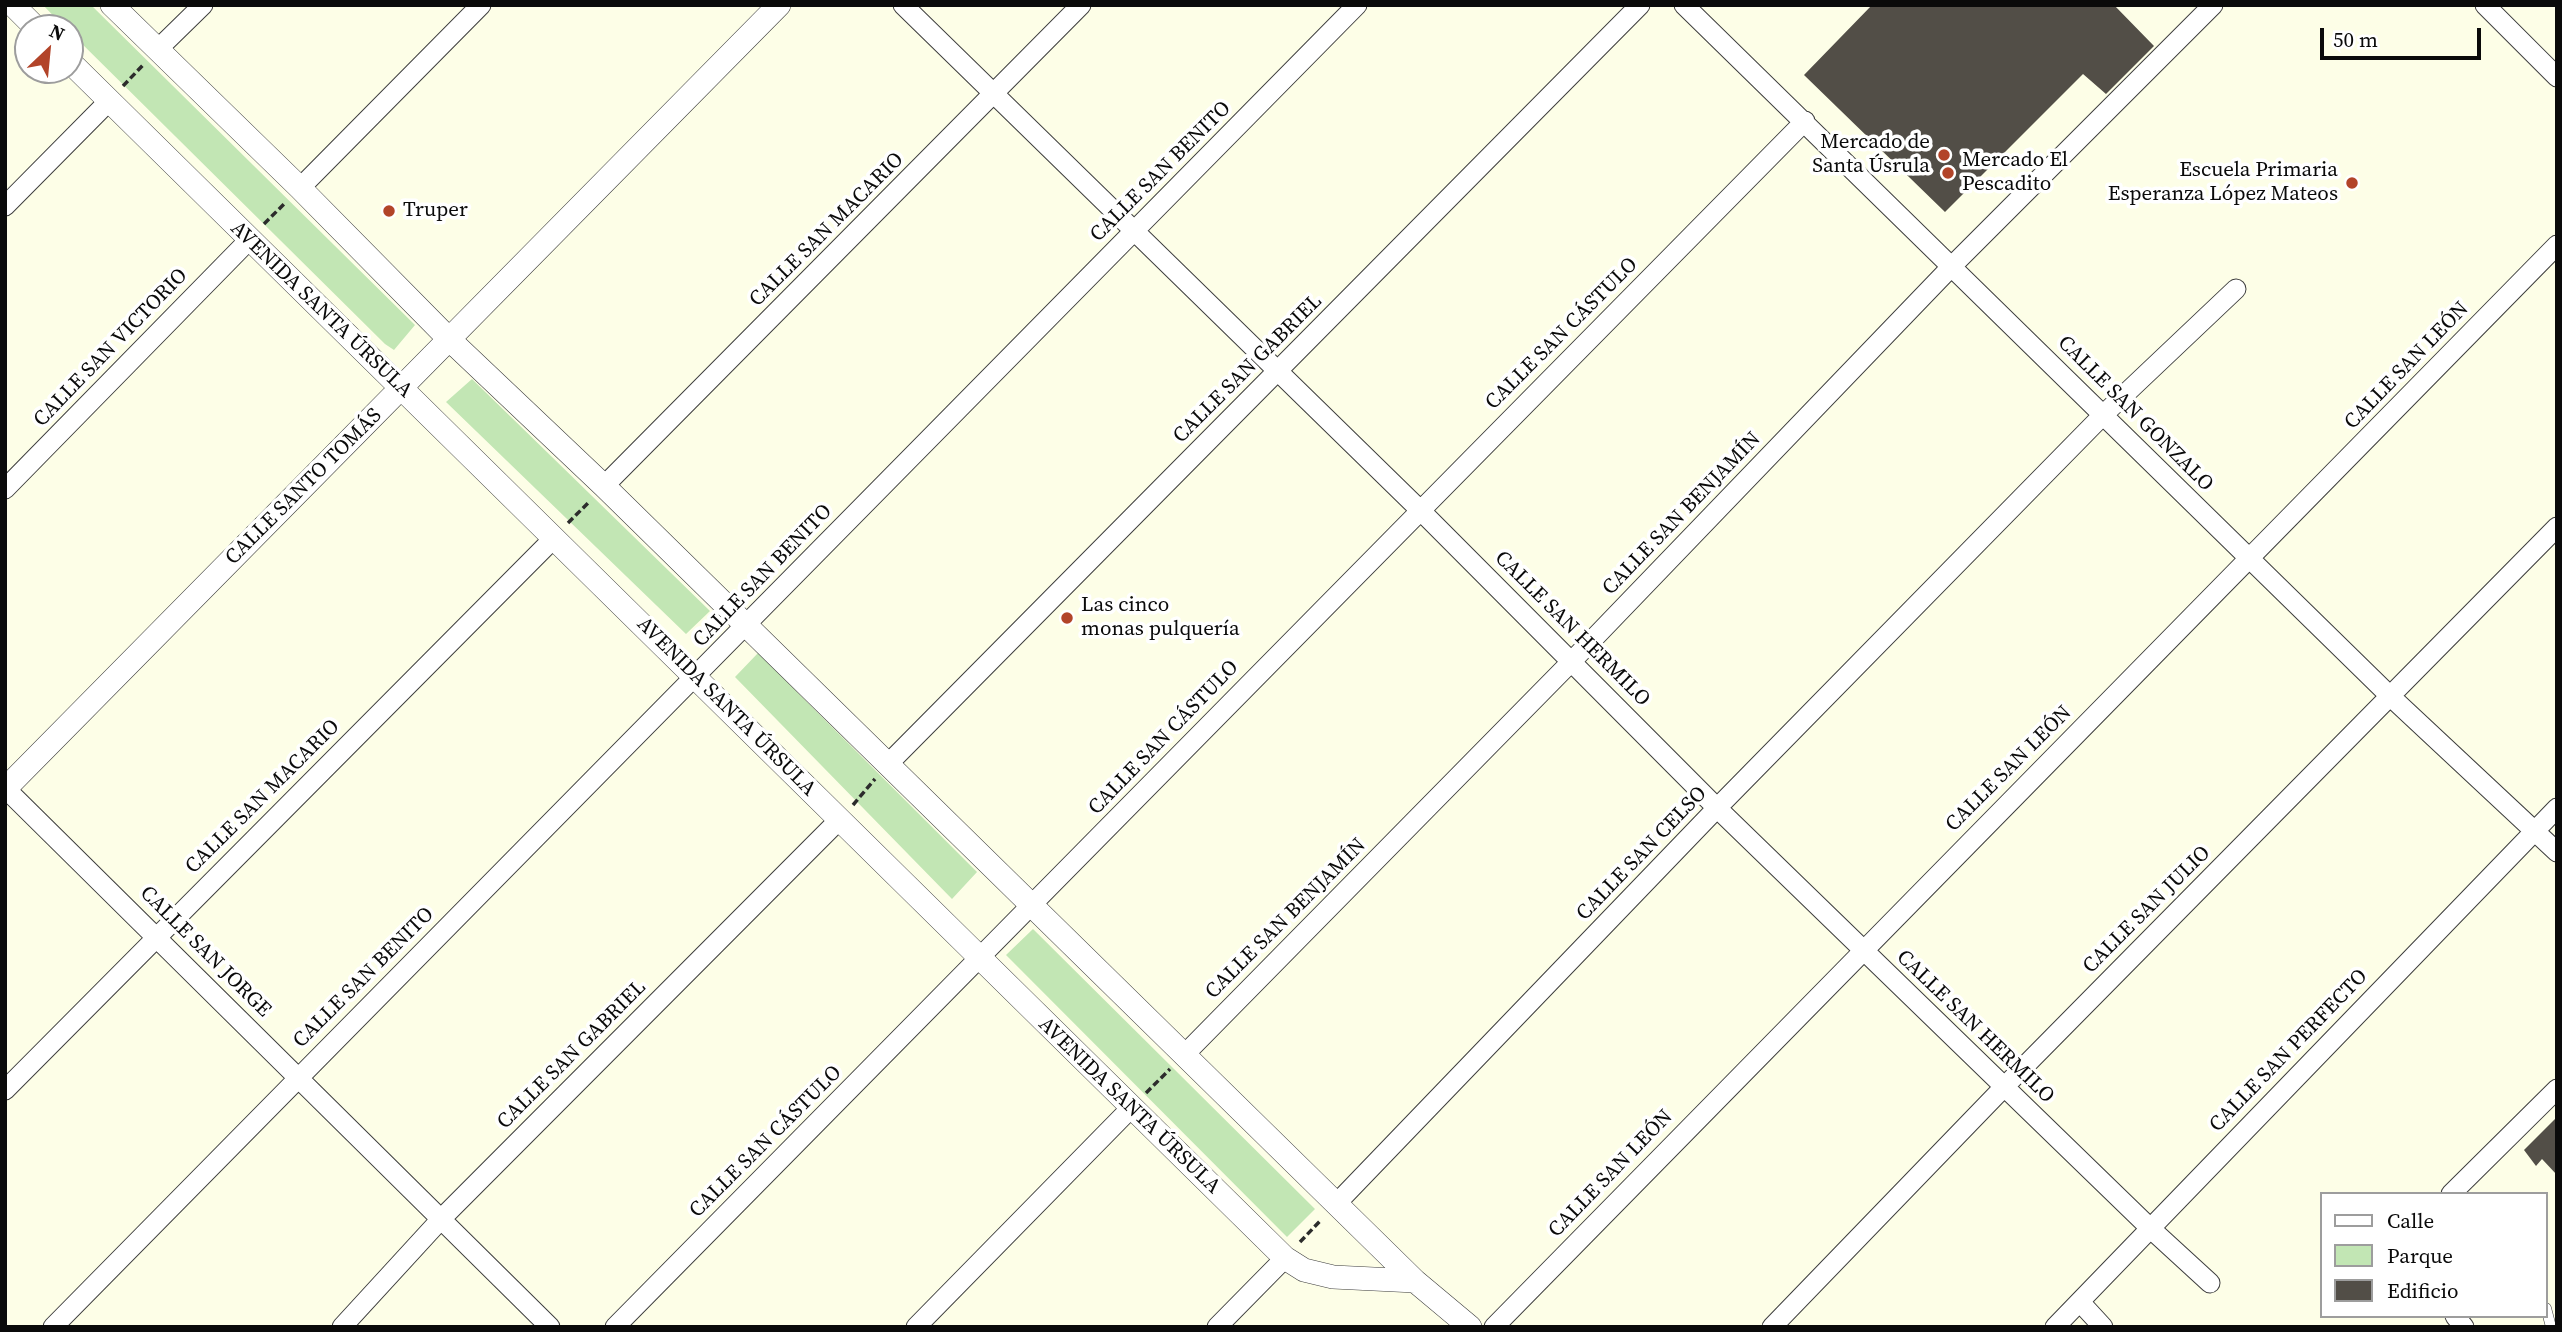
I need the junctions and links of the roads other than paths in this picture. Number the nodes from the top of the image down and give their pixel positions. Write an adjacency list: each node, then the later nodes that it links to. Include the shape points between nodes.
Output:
1 (112, 5): 12 (street)
2 (203, 5): 12 (street)
3 (481, 5): 18 (street)
4 (779, 5): 25 (street, CALLE SANTO TOMÁS)
5 (903, 5): 15 (street, CALLE SAN HERMILO)
6 (1081, 5): 15 (street, CALLE SAN MACARIO)
7 (1357, 5): 20 (street, CALLE SAN BENITO)
8 (1640, 5): 26 (street, CALLE SAN GABRIEL)
9 (1684, 5): 17 (street, CALLE SAN GONZALO)
10 (2213, 5): 23 (street, CALLE SAN BENJAMÍN)
11 (2485, 5): 14 (street)
12 (158, 50): 18 (street)
13 (84, 76): 16 (street, AVENIDA SANTA ÚRSULA)
14 (2557, 77)
15 (994, 95): 20 (street, CALLE SAN HERMILO); 29 (street, CALLE SAN MACARIO)
16 (109, 101): 19 (street); 21 (street, AVENIDA SANTA ÚRSULA)
17 (1805, 121): 23 (street, CALLE SAN GONZALO); 31 (street, CALLE SAN CÁSTULO)
18 (300, 188): 25 (street)
19 (5, 206)
20 (1135, 231): 26 (street, CALLE SAN HERMILO); 35 (street, CALLE SAN BENITO)
21 (248, 240): 27 (street, AVENIDA SANTA ÚRSULA); 30 (street, CALLE SAN VICTORIO)
22 (2557, 245): 34 (street, CALLE SAN LEÓN)
23 (1952, 267): 28 (street, CALLE SAN GONZALO); 36 (street, CALLE SAN BENJAMÍN)
24 (2236, 289): 28 (street, CALLE SAN CELSO)
25 (450, 340): 27 (street, CALLE SANTO TOMÁS); 29 (street)
26 (1279, 370): 31 (street, CALLE SAN HERMILO); 39 (street, CALLE SAN GABRIEL)
27 (402, 388): 33 (street, AVENIDA SANTA ÚRSULA); 40 (street, CALLE SANTO TOMÁS)
28 (2103, 415): 34 (street, CALLE SAN GONZALO); 41 (street, CALLE SAN CELSO)
29 (604, 486): 35 (street)
30 (5, 489)
31 (1420, 510): 36 (street, CALLE SAN HERMILO); 46 (street, CALLE SAN CÁSTULO)
32 (2557, 527): 38 (street, CALLE SAN JULIO)
33 (554, 538): 37 (street, AVENIDA SANTA ÚRSULA); 47 (street, CALLE SAN MACARIO)
34 (2249, 559): 38 (street, CALLE SAN GONZALO); 48 (street, CALLE SAN LEÓN)
35 (745, 626): 37 (street, CALLE SAN BENITO); 39 (street)
36 (1572, 661): 41 (street, CALLE SAN HERMILO); 50 (street, CALLE SAN BENJAMÍN)
37 (695, 678): 43 (street, AVENIDA SANTA ÚRSULA); 51 (street, CALLE SAN BENITO)
38 (2390, 696): 44 (street, CALLE SAN GONZALO); 52 (street, CALLE SAN JULIO)
39 (888, 764): 46 (street)
40 (5, 789): 47 (street, CALLE SAN JORGE)
41 (1717, 808): 48 (street, CALLE SAN HERMILO); 57 (street, CALLE SAN CELSO)
42 (2557, 808): 44 (street, CALLE SAN PERFECTO)
43 (839, 820): 49 (street, AVENIDA SANTA ÚRSULA); 58 (street, CALLE SAN GABRIEL)
44 (2534, 831): 45 (street, CALLE SAN GONZALO); 59 (street, CALLE SAN PERFECTO)
45 (2557, 852)
46 (1031, 906): 49 (street, CALLE SAN CÁSTULO); 50 (street)
47 (156, 936): 51 (street, CALLE SAN JORGE); 54 (street, CALLE SAN MACARIO)
48 (1862, 950): 52 (street, CALLE SAN HERMILO); 71 (street, CALLE SAN LEÓN)
49 (980, 958): 55 (street, AVENIDA SANTA ÚRSULA); 67 (street, CALLE SAN CÁSTULO)
50 (1184, 1055): 57 (street)
51 (298, 1077): 58 (street, CALLE SAN JORGE); 64 (street, CALLE SAN BENITO)
52 (2004, 1087): 59 (street, CALLE SAN HERMILO); 72 (street, CALLE SAN JULIO)
53 (2557, 1089): 56 (street)
54 (5, 1090)
55 (1130, 1108): 60 (street, AVENIDA SANTA ÚRSULA); 68 (street)
56 (2453, 1192)
57 (1337, 1203): 61 (street)
58 (442, 1218): 65 (street, CALLE SAN GABRIEL); 66 (street, CALLE SAN JORGE)
59 (2150, 1228): 62 (street, CALLE SAN HERMILO); 63 (street, CALLE SAN PERFECTO)
60 (1285, 1258): 61 (street, AVENIDA SANTA ÚRSULA, via 1304,1270 1333,1277); 69 (street)
61 (1415, 1281): 70 (street)
62 (2210, 1283)
63 (2080, 1302): 73 (street, CALLE SAN PERFECTO); 74 (street)
64 (53, 1327)
65 (342, 1327)
66 (550, 1327)
67 (615, 1327)
68 (916, 1327)
69 (1217, 1327)
70 (1470, 1327)
71 (1494, 1327)
72 (1772, 1327)
73 (2055, 1327)
74 (2103, 1327)

